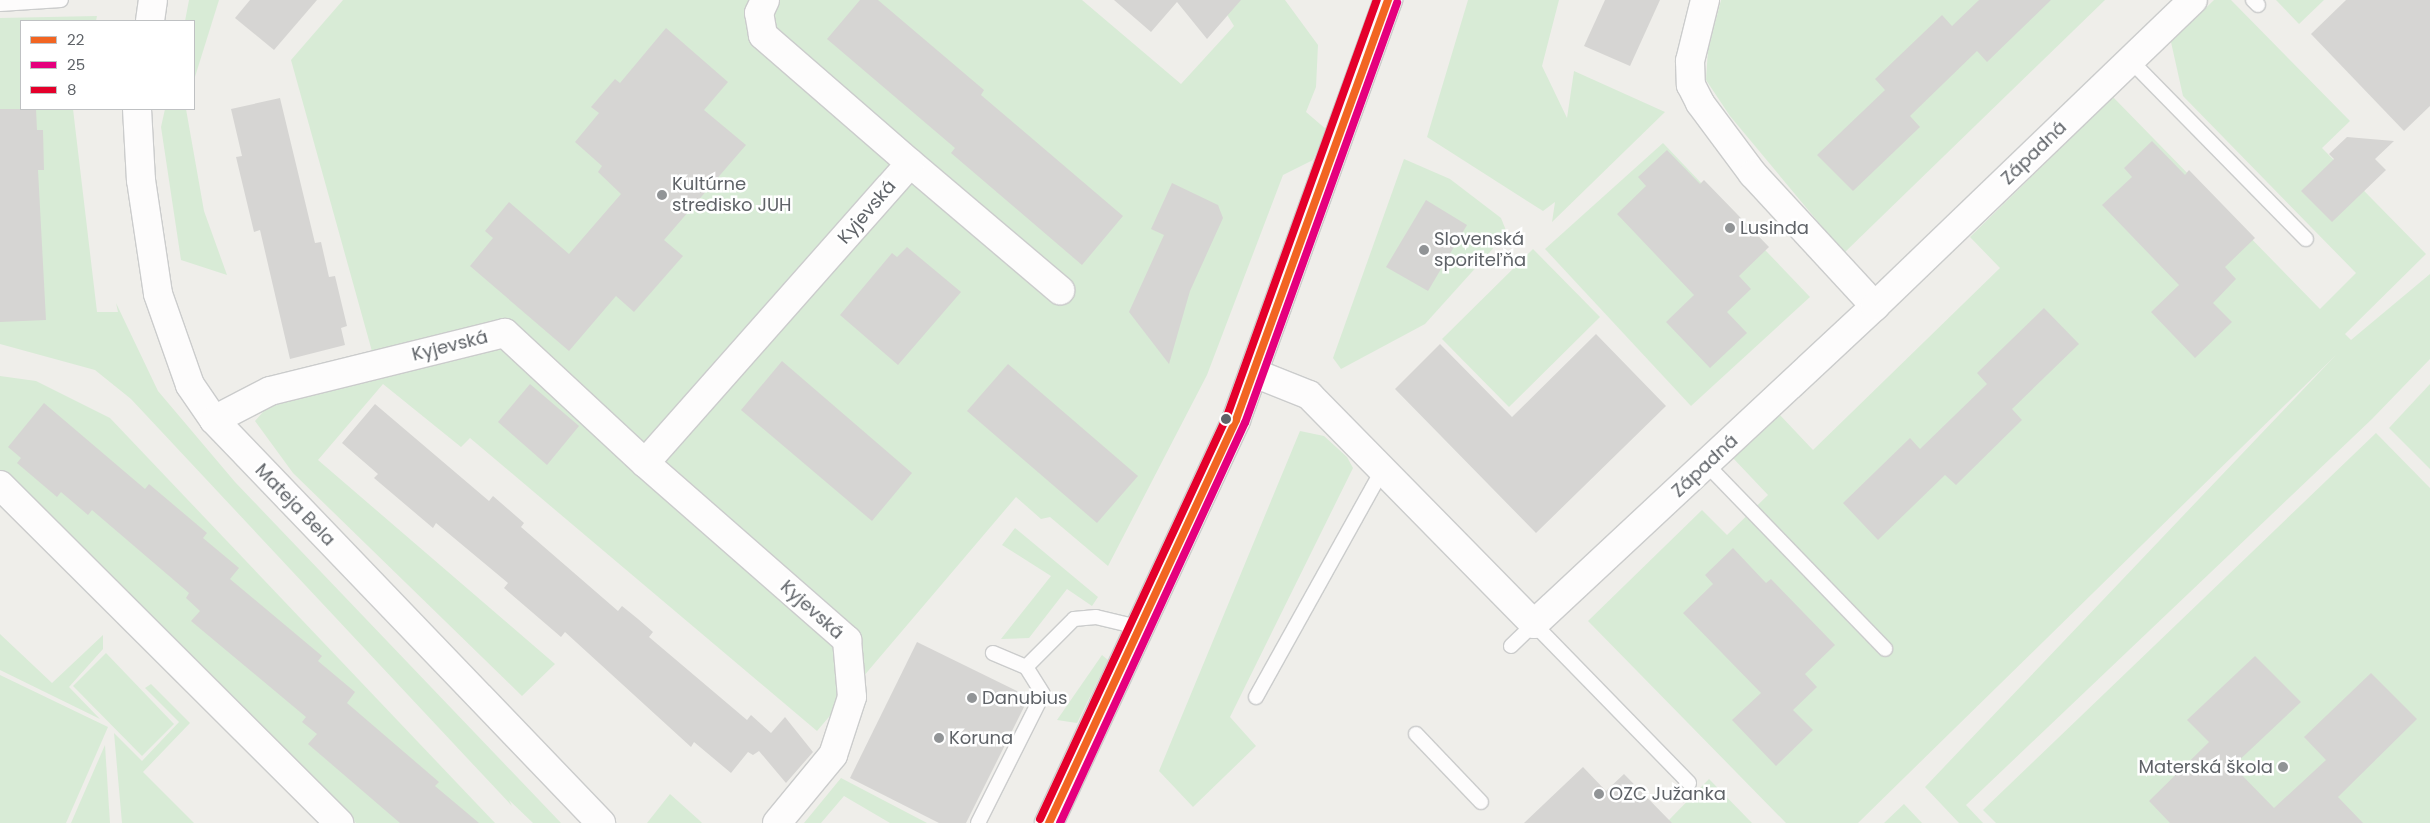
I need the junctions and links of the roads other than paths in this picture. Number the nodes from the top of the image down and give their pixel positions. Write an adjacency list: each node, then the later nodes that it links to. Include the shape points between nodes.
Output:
1 (61, 0): 7 (lane)
2 (153, 0): 8 (street)
3 (765, 0): 11 (street, via 759,13 764,35)
4 (1705, 0): 14 (street, via 1690,61 1691,85 1700,103 1752,174)
5 (2193, 0): 9 (street, Západná)
6 (1385, 1): 15 (street)
7 (0, 4)
8 (150, 20)
9 (2130, 60): 12 (lane); 14 (street, Západná)
10 (137, 110): 16 (street, Mateja Bela, via 141,180 158,294 190,385)
11 (910, 163): 13 (street); 17 (street, Kyjevská)
12 (2306, 239)
13 (1060, 290)
14 (1875, 306): 18 (street, Západná)
15 (1254, 373): 19 (street, via 1309,395); 22 (street)
16 (214, 420): 17 (street, Kyjevská, via 270,392 505,333); 32 (street, Mateja Bela)
17 (645, 463): 33 (street, Kyjevská, via 847,640 852,697 833,755)
18 (1707, 465): 21 (street, Západná); 24 (lane)
19 (1383, 470): 21 (street); 27 (lane)
20 (0, 485): 31 (street)
21 (1534, 624): 23 (lane); 29 (lane)
22 (1138, 627): 26 (lane, via 1096,617 1074,619); 35 (street)
23 (1511, 646)
24 (1885, 649)
25 (993, 653): 26 (lane)
26 (1026, 667): 34 (lane, via 1043,694)
27 (1256, 698)
28 (1416, 734): 30 (lane)
29 (1689, 783)
30 (1480, 802)
31 (339, 823)
32 (601, 823)
33 (777, 823)
34 (978, 823)
35 (1049, 823)

